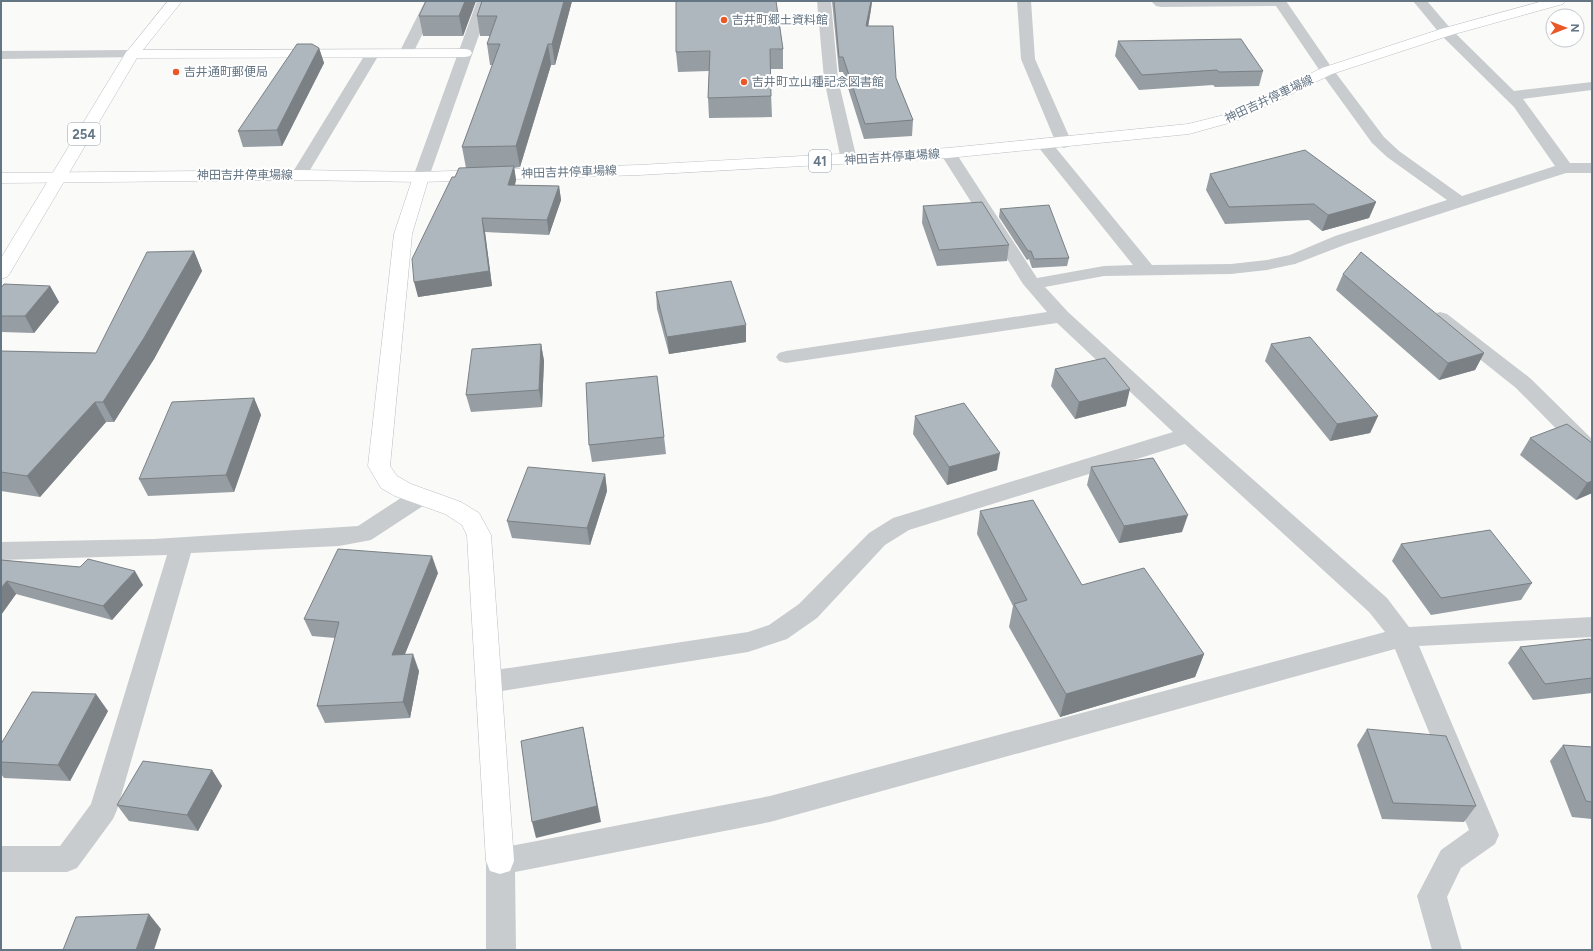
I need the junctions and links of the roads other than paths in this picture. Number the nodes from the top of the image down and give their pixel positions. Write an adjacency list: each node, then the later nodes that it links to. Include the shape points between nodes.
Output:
1 (176, 1): 14 (main road, 254)
2 (432, 1): 12 (street)
3 (484, 1): 13 (street)
4 (824, 1): 22 (street, via 831,79)
5 (1024, 1): 19 (street, via 1028,59)
6 (1158, 1): 9 (street)
7 (1420, 1): 10 (street)
8 (1558, 1): 10 (main road, 神田吉井停車場線 / 41)
9 (1279, 2): 16 (street)
10 (1446, 32): 16 (main road, 神田吉井停車場線 / 41); 18 (street)
11 (373, 53): 12 (main road); 14 (main road); 25 (street)
12 (406, 53): 13 (main road)
13 (465, 53): 27 (street)
14 (132, 54): 15 (street); 26 (main road, 254)
15 (1, 55)
16 (1327, 71): 19 (main road, 神田吉井停車場線 / 41, via 1230,118 1210,125); 29 (street, via 1378,140 1393,154)
17 (1592, 86): 18 (street)
18 (1510, 96): 23 (street, via 1519,104)
19 (1064, 143): 20 (main road, 神田吉井停車場線 / 41)
20 (1044, 144): 21 (main road, 神田吉井停車場線 / 41); 32 (street)
21 (948, 153): 22 (main road, 神田吉井停車場線 / 41); 34 (street)
22 (849, 160): 27 (main road, 神田吉井停車場線 / 41)
23 (1565, 168): 24 (street); 29 (street)
24 (1592, 168)
25 (299, 175): 26 (main road, 神田吉井停車場線 / 41); 27 (main road, 神田吉井停車場線 / 41)
26 (59, 176): 28 (main road, 神田吉井停車場線); 33 (main road, 254)
27 (421, 177): 40 (main road, via 403,234 379,466 390,482)
28 (1, 178)
29 (1460, 202): 30 (street)
30 (1341, 240): 31 (street); 32 (street, via 1295,259 1267,265 1231,269)
31 (1360, 255)
32 (1147, 270): 34 (street, via 1104,271)
33 (1, 273)
34 (1032, 284): 36 (street)
35 (1429, 309): 39 (street, via 1522,383)
36 (1061, 316): 37 (street); 38 (street)
37 (786, 357)
38 (1189, 435): 44 (street, via 1378,605); 45 (street, via 901,524 877,539 808,611 778,632 748,642)
39 (1592, 452)
40 (421, 496): 41 (street, via 363,534); 45 (main road, via 453,508 471,519 479,535)
41 (182, 545): 42 (street, via 154,548); 46 (street, via 103,810 67,859)
42 (1, 551)
43 (1592, 627): 44 (street)
44 (1403, 637): 47 (street, via 770,809); 49 (street, via 1485,835 1451,859 1432,896)
45 (489, 682): 47 (main road)
46 (1, 859)
47 (500, 861): 48 (street)
48 (502, 950)
49 (1447, 950)

